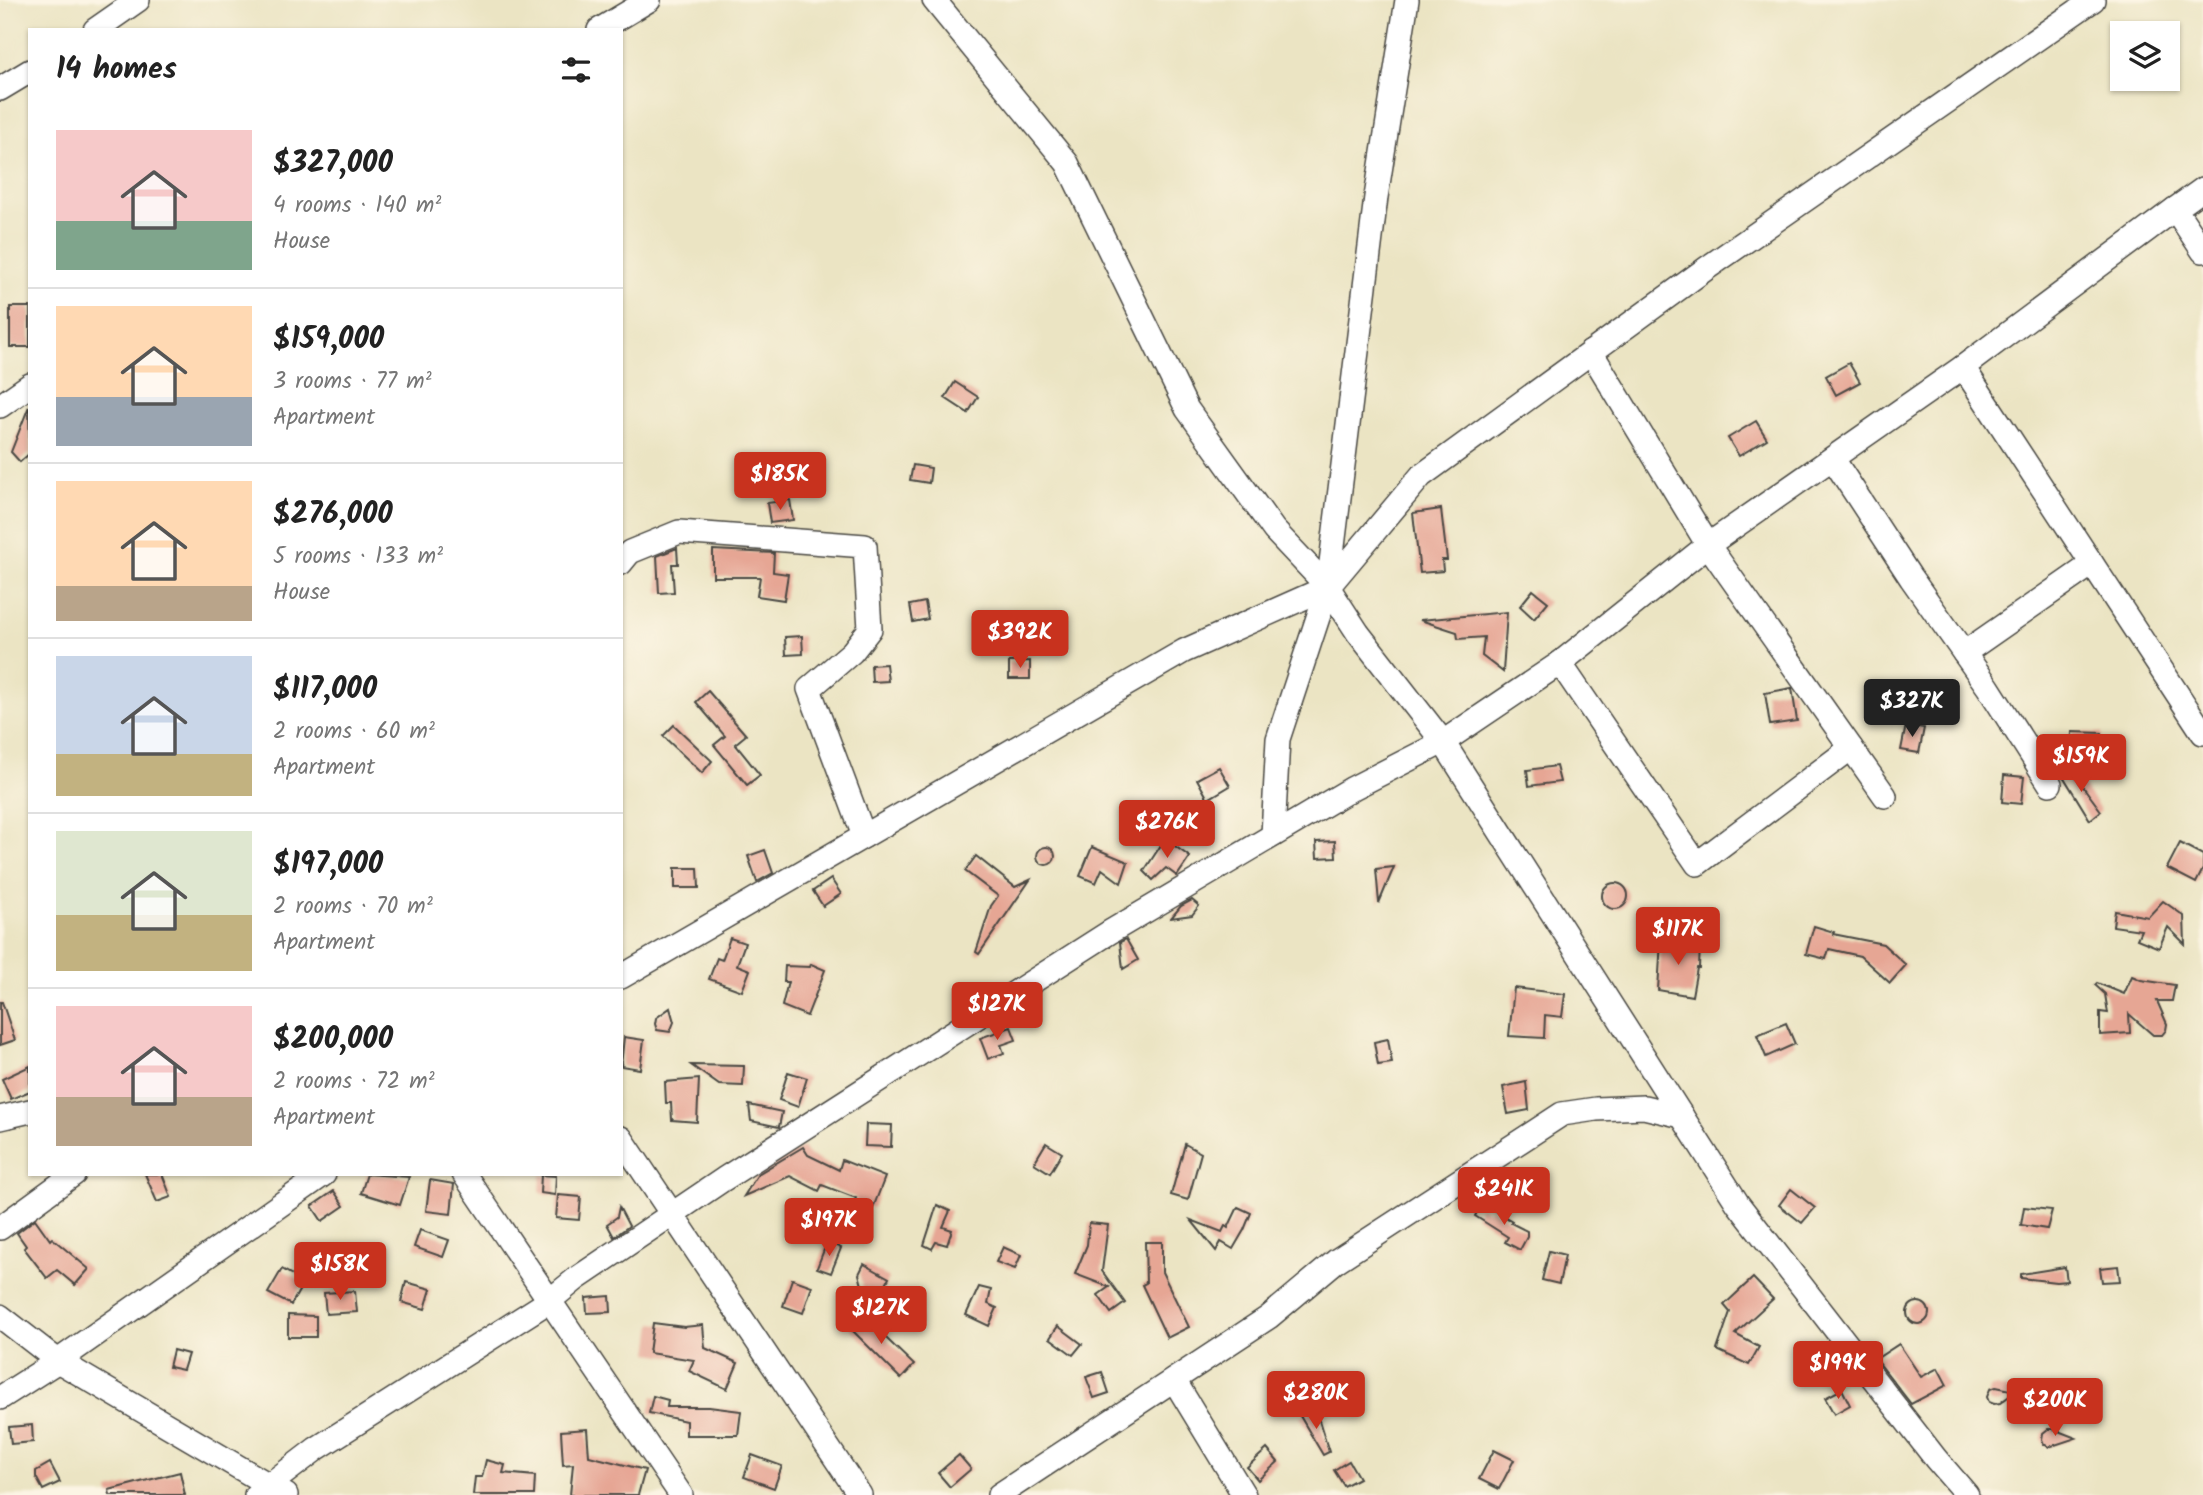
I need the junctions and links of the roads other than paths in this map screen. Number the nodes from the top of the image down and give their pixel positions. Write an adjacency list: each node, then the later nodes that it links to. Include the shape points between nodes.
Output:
1 (138, 0): 6 (street)
2 (649, 0): 7 (street)
3 (934, 0): 21 (street, via 1067,163 1187,409 1274,530)
4 (1407, 0): 21 (street, via 1376,197)
5 (2093, 0): 13 (street)
6 (99, 28)
7 (601, 28)
8 (28, 72): 9 (street)
9 (0, 89)
10 (2203, 189): 11 (street)
11 (2175, 209): 12 (street); 14 (street)
12 (2203, 251)
13 (1591, 352): 18 (street); 21 (street, via 1421,476)
14 (1963, 367): 17 (street); 20 (street)
15 (28, 385): 16 (street)
16 (0, 406)
17 (1833, 458): 18 (street); 22 (street)
18 (1708, 545): 23 (street); 26 (street)
19 (623, 561): 30 (street, via 630,552 679,532 865,546 870,629 852,652 809,689)
20 (2092, 564): 22 (street); 24 (street)
21 (1328, 586): 25 (street, via 1358,633); 29 (street, via 1279,739); 30 (street, via 1184,651)
22 (1964, 653): 27 (street)
23 (1560, 663): 25 (street); 26 (street, via 1697,864)
24 (2203, 733)
25 (1443, 742): 29 (street); 33 (street)
26 (1851, 748): 28 (street)
27 (2050, 784)
28 (1885, 796)
29 (1273, 835): 39 (street, via 1110,932)
30 (864, 836): 31 (street)
31 (623, 976)
32 (28, 1111): 34 (street)
33 (1682, 1116): 44 (street, via 1644,1107 1562,1114 1336,1261 1269,1317); 51 (street, via 1738,1204)
34 (0, 1118)
35 (623, 1141): 39 (street)
36 (71, 1176): 40 (street)
37 (321, 1176): 43 (street)
38 (465, 1176): 41 (street)
39 (672, 1214): 41 (street); 48 (street)
40 (0, 1228)
41 (550, 1301): 46 (street, via 316,1450); 47 (street)
42 (0, 1316): 43 (street)
43 (58, 1361): 45 (street); 46 (street, via 180,1432)
44 (1174, 1380): 49 (street); 50 (street)
45 (0, 1398)
46 (270, 1492)
47 (681, 1495)
48 (860, 1495)
49 (999, 1495)
50 (1244, 1495)
51 (1967, 1495)

